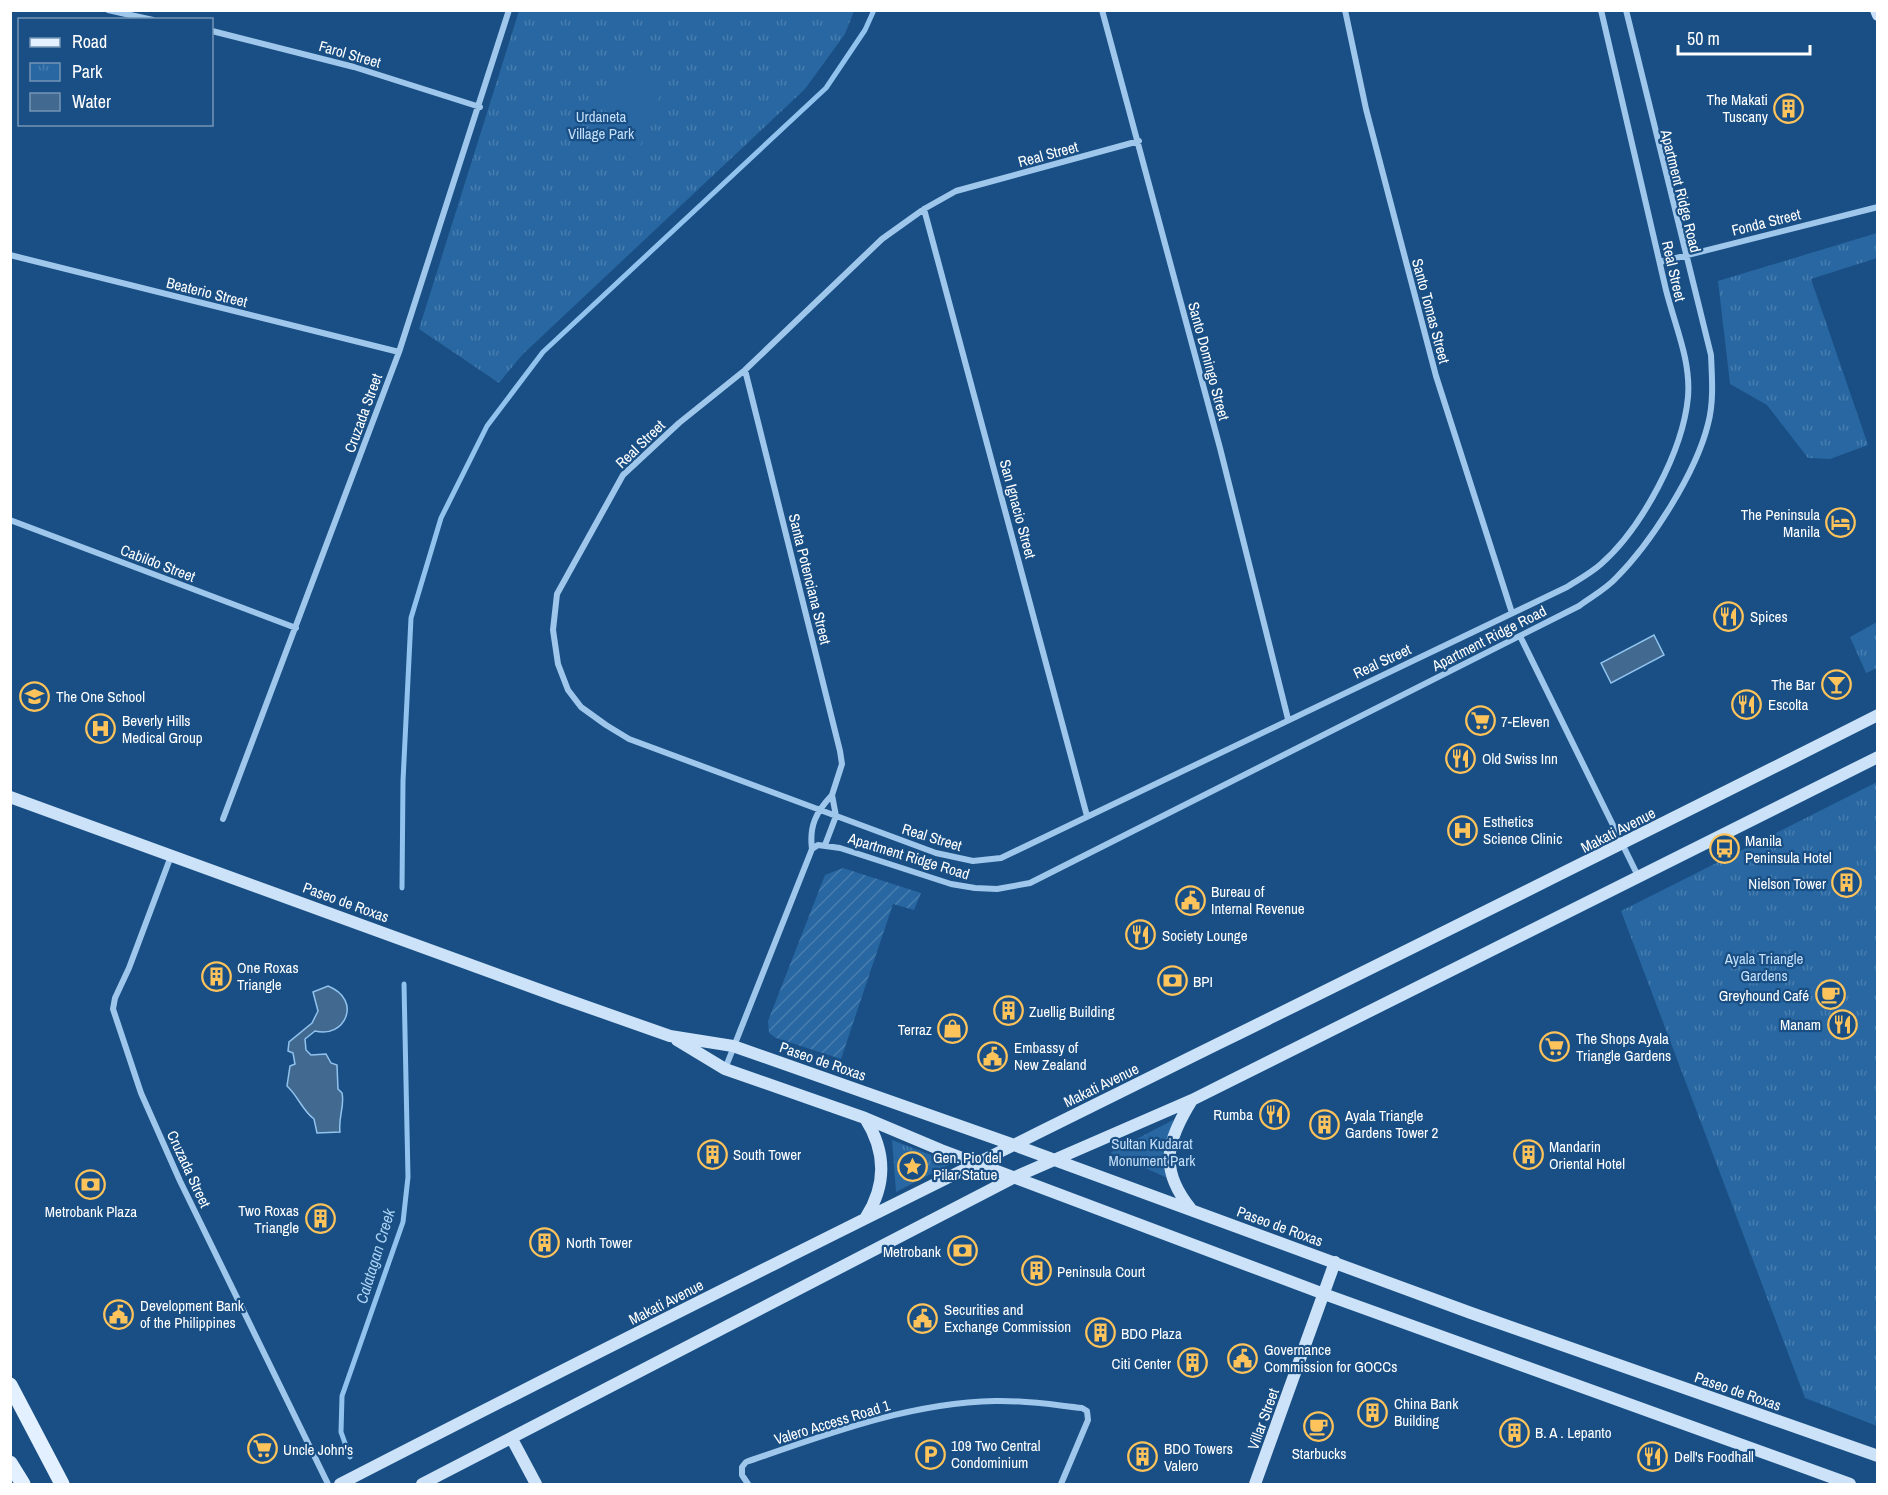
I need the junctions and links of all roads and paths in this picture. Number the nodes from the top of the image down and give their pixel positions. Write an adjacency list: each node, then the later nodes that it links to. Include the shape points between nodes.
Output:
1 (108, 10): 9 (street)
2 (509, 10): 11 (street, Cruzada Street)
3 (1102, 10): 12 (street, Santo Domingo Street)
4 (1345, 10): 21 (street, Santo Tomas Street, via 1366,109 1436,376)
5 (1600, 10): 17 (street, Real Street)
6 (1626, 10): 16 (street, Apartment Ridge Road)
7 (1876, 10): 8 (main road)
8 (1878, 15)
9 (144, 18)
10 (213, 31): 11 (street, Farol Street, via 354,67)
11 (480, 107): 18 (street, Cruzada Street)
12 (1138, 141): 14 (street, Real Street, via 956,191); 25 (street, Santo Domingo Street)
13 (1878, 207): 16 (street, Fonda Street)
14 (924, 209): 19 (street, Real Street, via 882,239); 31 (street, San Ignacio Street)
15 (10, 255): 18 (street, Beaterio Street)
16 (1685, 255): 17 (street, Fonda Street); 23 (street, Apartment Ridge Road, via 1711,355 1712,393 1708,425 1687,480 1616,579 1579,606)
17 (1660, 262): 21 (street, Real Street, via 1687,362 1688,397 1666,472 1628,534 1601,564 1567,587)
18 (399, 352): 22 (street, Cruzada Street)
19 (745, 370): 27 (street, Santa Potenciana Street, via 840,751 842,764); 29 (street, Real Street, via 623,475 557,594 553,630 558,663 568,690 581,707 629,739)
20 (10, 520): 22 (street, Cabildo Street)
21 (1512, 613): 25 (street, Real Street)
22 (296, 628): 32 (street, Cruzada Street)
23 (1520, 636): 33 (street); 34 (street, Apartment Ridge Road, via 1030,883 997,889 951,884)
24 (1878, 715): 33 (main road, Makati Avenue)
25 (1288, 719): 31 (street, Real Street)
26 (1878, 757): 37 (main road)
27 (832, 795): 29 (street, Santa Potenciana Street); 30 (street, Santa Potenciana Street)
28 (10, 797): 36 (main road, Paseo de Roxas)
29 (818, 809): 30 (street, Real Street); 35 (street, via 810,834)
30 (836, 816): 31 (street, Real Street, via 936,854 973,861 1000,858); 34 (street)
31 (1088, 816)
32 (223, 819)
33 (1624, 844): 37 (street); 43 (main road, Makati Avenue)
34 (825, 845): 35 (street, Apartment Ridge Road)
35 (812, 849): 39 (street)
36 (172, 854): 38 (main road, Paseo de Roxas); 57 (street, Cruzada Street, via 113,1009 141,1093)
37 (1638, 876): 41 (main road)
38 (670, 1036): 39 (main road, Paseo de Roxas); 40 (main road, Paseo de Roxas)
39 (733, 1046): 40 (street); 43 (main road, Paseo de Roxas)
40 (725, 1069): 42 (main road, Paseo de Roxas)
41 (1192, 1100): 44 (main road); 47 (main road, via 1174,1128 1169,1153 1175,1183)
42 (865, 1118): 45 (main road, Paseo de Roxas); 48 (main road, via 878,1142 882,1169 874,1203)
43 (1014, 1145): 44 (main road, Paseo de Roxas); 45 (main road, Makati Avenue)
44 (1053, 1160): 46 (main road); 47 (main road, Paseo de Roxas)
45 (977, 1163): 46 (main road, Paseo de Roxas); 48 (main road, Makati Avenue)
46 (1015, 1178): 50 (main road, Paseo de Roxas); 52 (main road)
47 (1192, 1210): 49 (main road, Paseo de Roxas)
48 (865, 1218): 58 (main road, Makati Avenue)
49 (1335, 1262): 50 (main road, Villar Street); 53 (main road, Paseo de Roxas)
50 (1324, 1294): 63 (main road, Villar Street); 64 (main road, Paseo de Roxas)
51 (10, 1385): 56 (main road)
52 (512, 1439): 59 (main road); 60 (main road)
53 (1878, 1456)
54 (10, 1463): 55 (main road)
55 (23, 1485)
56 (62, 1485)
57 (327, 1485)
58 (340, 1485)
59 (422, 1485)
60 (536, 1485)
61 (748, 1485): 62 (street, Valero Access Road 1, via 742,1475 747,1462 831,1433 947,1404 997,1401 1087,1411 1088,1420)
62 (1061, 1485)
63 (1255, 1485)
64 (1850, 1485)

